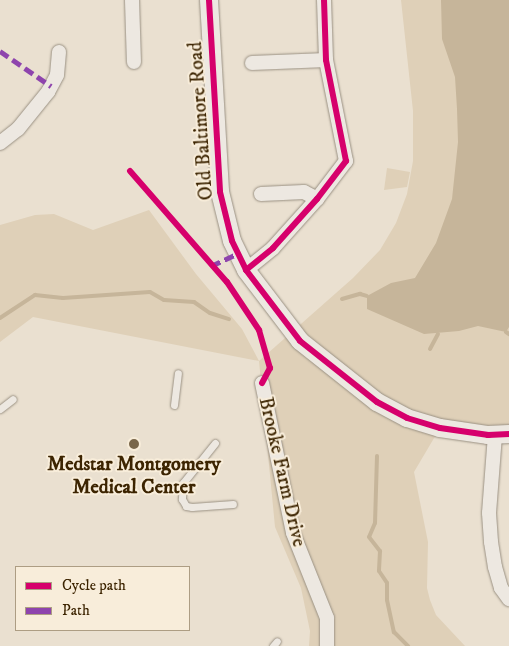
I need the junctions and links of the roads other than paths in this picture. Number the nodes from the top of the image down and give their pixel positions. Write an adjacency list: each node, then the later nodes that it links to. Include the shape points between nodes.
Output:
1 (132, 0): 6 (street)
2 (209, 0): 11 (street, Old Baltimore Road, via 220,192 232,241)
3 (324, 0): 5 (street)
4 (59, 52): 8 (street, via 57,75 48,92 18,129)
5 (326, 60): 7 (street); 10 (street, via 346,161)
6 (134, 62)
7 (252, 63)
8 (0, 143)
9 (261, 194): 10 (street, via 304,192)
10 (317, 199): 11 (street, via 273,248)
11 (246, 270): 17 (street, Old Baltimore Road, via 300,341 377,402 407,418 440,428)
12 (178, 373): 15 (lane)
13 (262, 383): 21 (street, Brooke Farm Drive, via 293,533 327,618)
14 (13, 400): 16 (lane)
15 (174, 405)
16 (0, 409)
17 (502, 434): 20 (street, via 489,513 495,568 501,588)
18 (215, 443): 19 (lane, via 183,483 182,499 186,506 192,507)
19 (233, 504)
20 (509, 599)
21 (327, 646)

